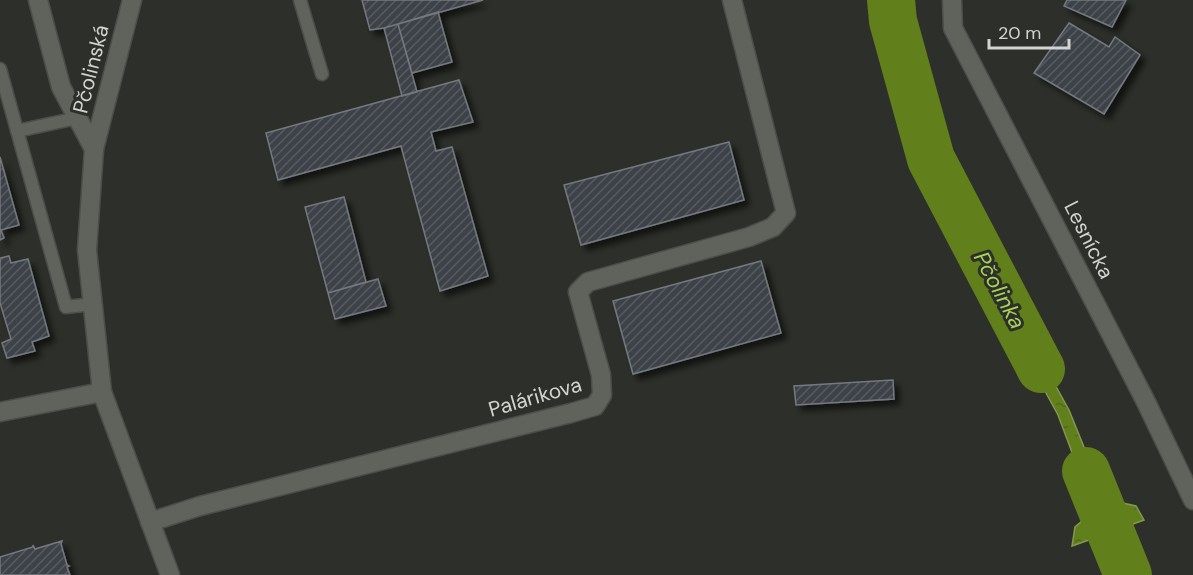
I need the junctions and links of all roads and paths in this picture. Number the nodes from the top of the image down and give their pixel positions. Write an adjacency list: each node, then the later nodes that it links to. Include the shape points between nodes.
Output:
1 (38, 0): 8 (street, via 61,87)
2 (132, 0): 10 (street, Pčolinská)
3 (300, 0): 7 (lane)
4 (732, 0): 15 (street, Palárikova, via 786,213 773,227 749,237 588,282 578,292 600,375 602,395 595,406)
5 (952, 0): 14 (street, Lesnícka, via 953,28 1140,389)
6 (0, 69): 9 (lane)
7 (322, 74)
8 (77, 118): 9 (lane); 10 (street)
9 (17, 131): 11 (lane, via 66,308)
10 (94, 149): 11 (street, Pčolinská, via 87,250)
11 (93, 304): 12 (street, Pčolinská)
12 (102, 392): 13 (street); 15 (street, Pčolinská)
13 (0, 412)
14 (1193, 500)
15 (150, 522): 16 (street, Pčolinská)
16 (170, 575)

